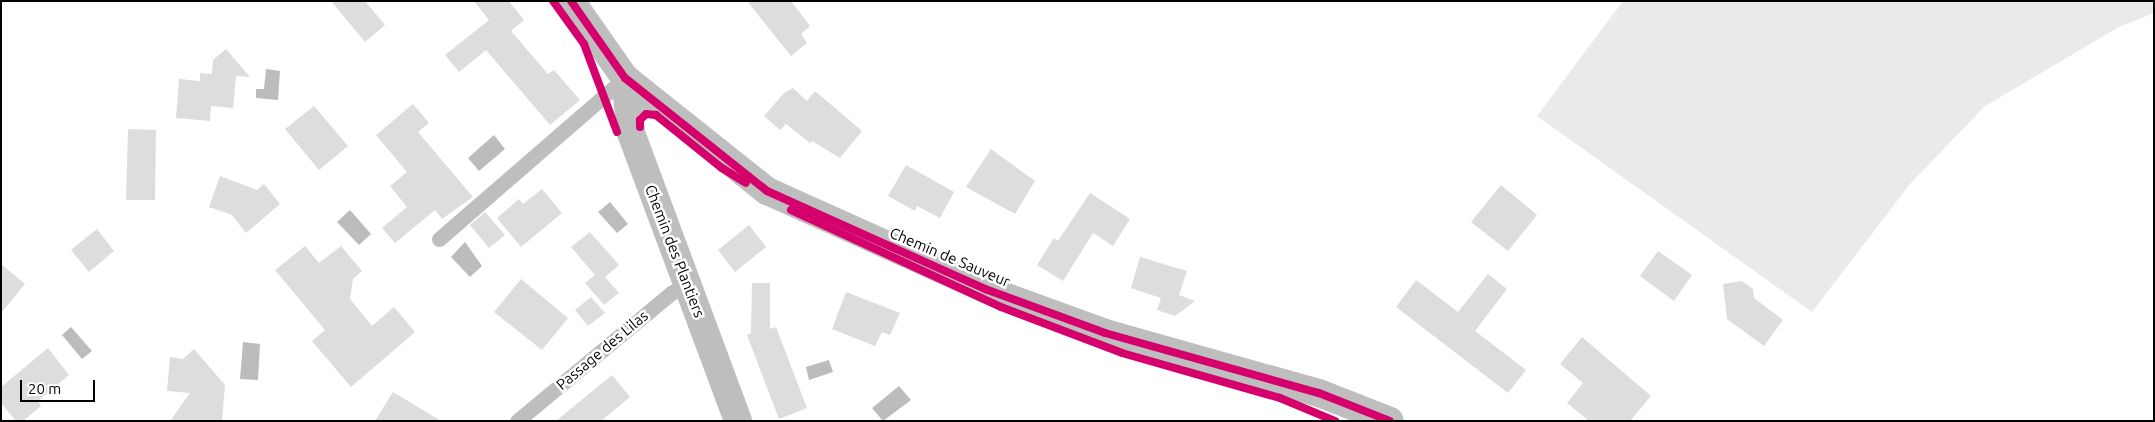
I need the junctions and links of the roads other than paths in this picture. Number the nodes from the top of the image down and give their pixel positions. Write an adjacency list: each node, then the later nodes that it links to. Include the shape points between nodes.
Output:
1 (571, 1): 2 (street, Chemin de Sauveur)
2 (625, 78): 3 (lane); 4 (street, Chemin des Plantiers, via 631,133); 7 (street, Chemin de Sauveur, via 767,191 985,289 1106,333 1319,392)
3 (439, 239)
4 (688, 283): 5 (lane, Passage des Lilas, via 670,293); 6 (street, Chemin des Plantiers)
5 (517, 421)
6 (738, 421)
7 (1390, 421)

